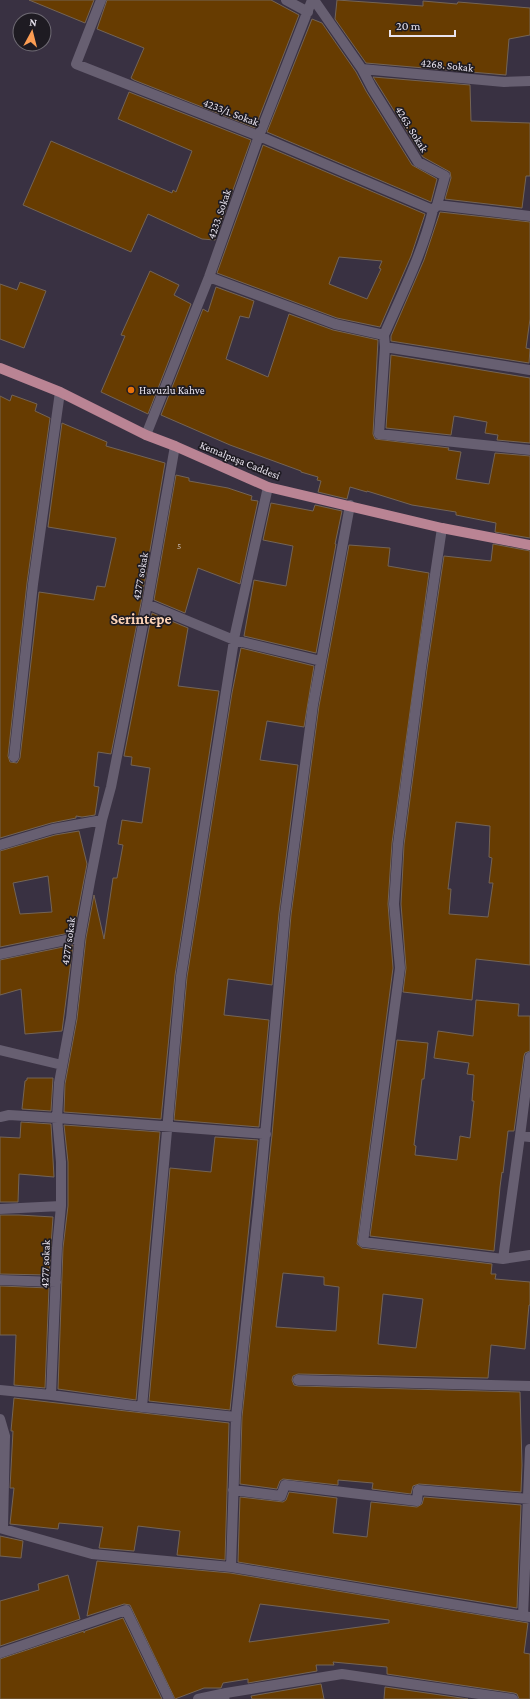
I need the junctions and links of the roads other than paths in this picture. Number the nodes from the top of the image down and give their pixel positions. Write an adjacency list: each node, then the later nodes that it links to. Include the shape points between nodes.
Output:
1 (101, 0): 7 (street, 4233/1. Sokak, via 76,64)
2 (286, 0): 4 (street)
3 (313, 0): 4 (street, 4233. Sokak); 5 (street, 4263. Sokak)
4 (308, 12): 7 (street, 4233. Sokak)
5 (362, 69): 6 (street, 4268. Sokak, via 504,82); 8 (street, 4263. Sokak, via 418,162 446,176)
6 (530, 81)
7 (259, 136): 8 (street, 4233/1. Sokak); 10 (street, 4233. Sokak)
8 (435, 207): 9 (street); 11 (street, via 418,259)
9 (530, 216)
10 (210, 277): 11 (street, via 336,324); 16 (street, 4233. Sokak)
11 (384, 335): 12 (street)
12 (386, 347): 14 (street); 18 (street, via 379,434)
13 (0, 368): 15 (main road, Kemalpaşa Caddesi)
14 (530, 370)
15 (60, 392): 16 (main road, Kemalpaşa Caddesi); 26 (street, via 33,584)
16 (146, 435): 17 (main road, Kemalpaşa Caddesi)
17 (175, 446): 19 (main road, Kemalpaşa Caddesi); 23 (street, 4277 sokak)
18 (530, 450)
19 (268, 487): 20 (main road, Kemalpaşa Caddesi); 24 (street)
20 (350, 505): 21 (main road, Kemalpaşa Caddesi); 25 (street)
21 (442, 528): 22 (main road, Kemalpaşa Caddesi); 42 (street, via 398,844 394,904 400,973 363,1242)
22 (530, 545)
23 (147, 604): 24 (street); 27 (street, 4277 sokak, via 111,787)
24 (234, 640): 25 (street); 36 (street, via 181,976)
25 (321, 661): 37 (street, via 285,914)
26 (14, 757)
27 (102, 820): 28 (street, via 53,829); 29 (street, 4277 sokak)
28 (0, 845)
29 (80, 937): 30 (street); 33 (street, 4277 sokak, via 71,1018)
30 (0, 954)
31 (0, 1050): 33 (street)
32 (530, 1056): 38 (street)
33 (62, 1066): 35 (street, 4277 sokak)
34 (0, 1117): 35 (street, via 9,1115)
35 (57, 1118): 36 (street); 39 (street, 4277 sokak)
36 (167, 1126): 37 (street); 49 (street)
37 (266, 1134): 50 (street)
38 (525, 1136): 42 (street)
39 (61, 1206): 40 (street); 44 (street, 4277 sokak)
40 (0, 1209)
41 (530, 1255): 42 (street)
42 (503, 1259)
43 (0, 1280): 44 (street)
44 (56, 1282): 48 (street, 4277 sokak)
45 (298, 1380): 46 (street)
46 (530, 1386)
47 (0, 1390): 48 (street)
48 (51, 1395): 49 (street)
49 (142, 1407): 50 (street)
50 (236, 1417): 54 (street)
51 (0, 1419): 52 (street)
52 (3, 1437): 56 (street)
53 (530, 1449): 55 (street)
54 (233, 1490): 55 (street, via 281,1496 285,1485 416,1501 418,1490); 57 (street)
55 (529, 1499): 58 (street)
56 (2, 1528): 57 (street, via 92,1554)
57 (231, 1567): 58 (street)
58 (526, 1616)
59 (0, 1653): 61 (street, via 126,1610)
60 (225, 1696): 62 (street); 63 (street, via 342,1674)
61 (170, 1699)
62 (198, 1699)
63 (513, 1699)

